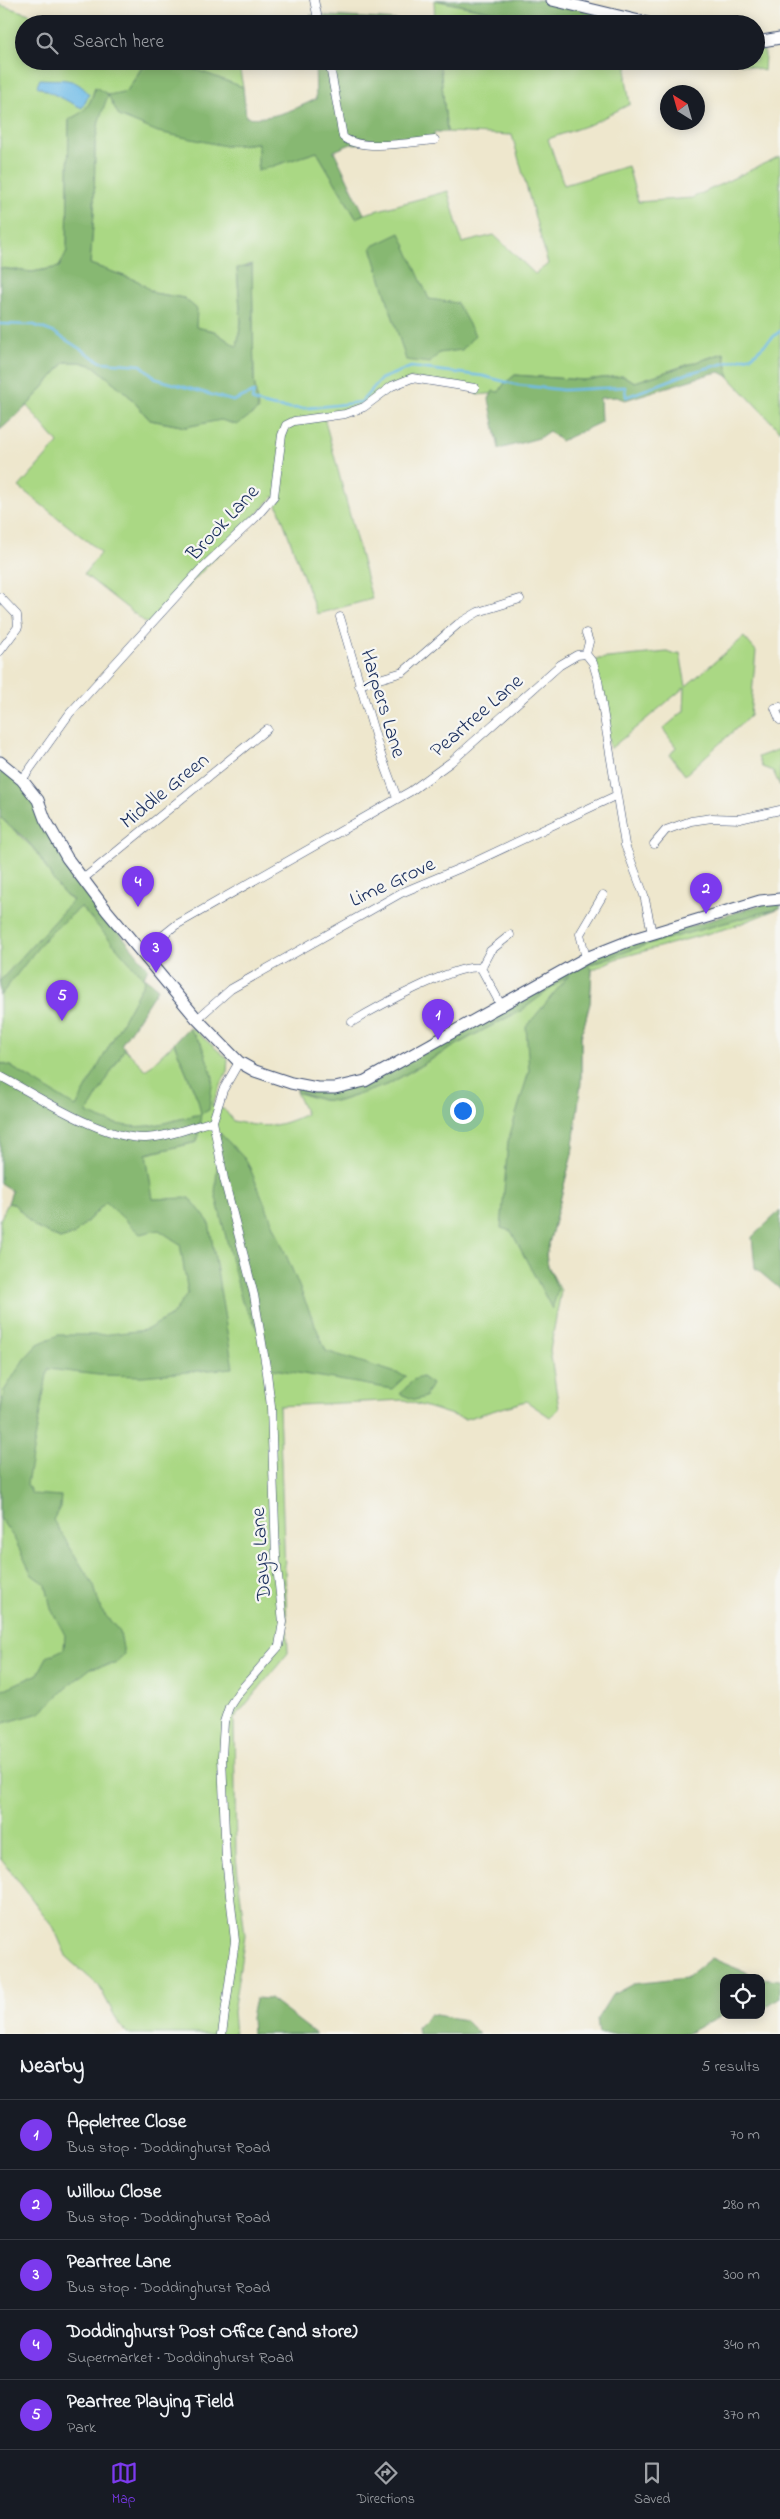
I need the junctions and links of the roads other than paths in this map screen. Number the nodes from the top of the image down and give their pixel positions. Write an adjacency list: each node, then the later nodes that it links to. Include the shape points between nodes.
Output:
1 (314, 0): 3 (street)
2 (552, 0): 4 (street)
3 (317, 15)
4 (614, 15)
5 (780, 38): 6 (street)
6 (765, 40)
7 (331, 70): 8 (street, via 343,138 351,144)
8 (435, 140)
9 (475, 388): 21 (street, Brook Lane, via 412,378 392,386 364,407 345,414 286,425 274,496 200,570 70,713)
10 (0, 597): 14 (street, via 17,614 18,627)
11 (520, 600): 16 (street, via 478,612 458,624 403,672)
12 (340, 617): 16 (street, Harpers Lane)
13 (586, 633): 15 (street, via 589,642)
14 (0, 651)
15 (586, 654): 22 (street, via 593,663 598,680); 23 (street, Peartree Lane, via 577,654 560,665 451,762)
16 (359, 685): 23 (street, Harpers Lane)
17 (780, 707): 18 (street, via 775,708)
18 (780, 720)
19 (267, 729): 26 (street, Middle Green)
20 (0, 762): 21 (street)
21 (22, 780): 26 (street, via 38,800 52,834)
22 (615, 796): 29 (street, via 625,845 644,895); 35 (street, Lime Grove, via 392,897 231,989)
23 (397, 798): 31 (street, Peartree Lane, via 176,925)
24 (780, 810): 25 (street, via 740,819 691,821 666,830)
25 (654, 844)
26 (83, 879): 31 (street)
27 (603, 895): 32 (street, via 580,934)
28 (780, 899): 29 (street, via 760,901)
29 (652, 933): 32 (street)
30 (510, 935): 33 (street, via 490,951)
31 (141, 953): 35 (street)
32 (586, 958): 34 (street)
33 (481, 968): 34 (street); 36 (street, via 462,969 393,998)
34 (502, 1007): 37 (street, via 375,1076 350,1086 317,1088 291,1083)
35 (197, 1019): 37 (street)
36 (352, 1022)
37 (238, 1062): 39 (street, Days Lane, via 223,1090)
38 (0, 1076): 39 (street, via 77,1117 126,1136 146,1138)
39 (213, 1121): 40 (street, Days Lane, via 224,1179 254,1295 267,1373 276,1557 283,1622 279,1646 238,1693 224,1722 222,1757 226,1859 235,1941)
40 (222, 2034)

